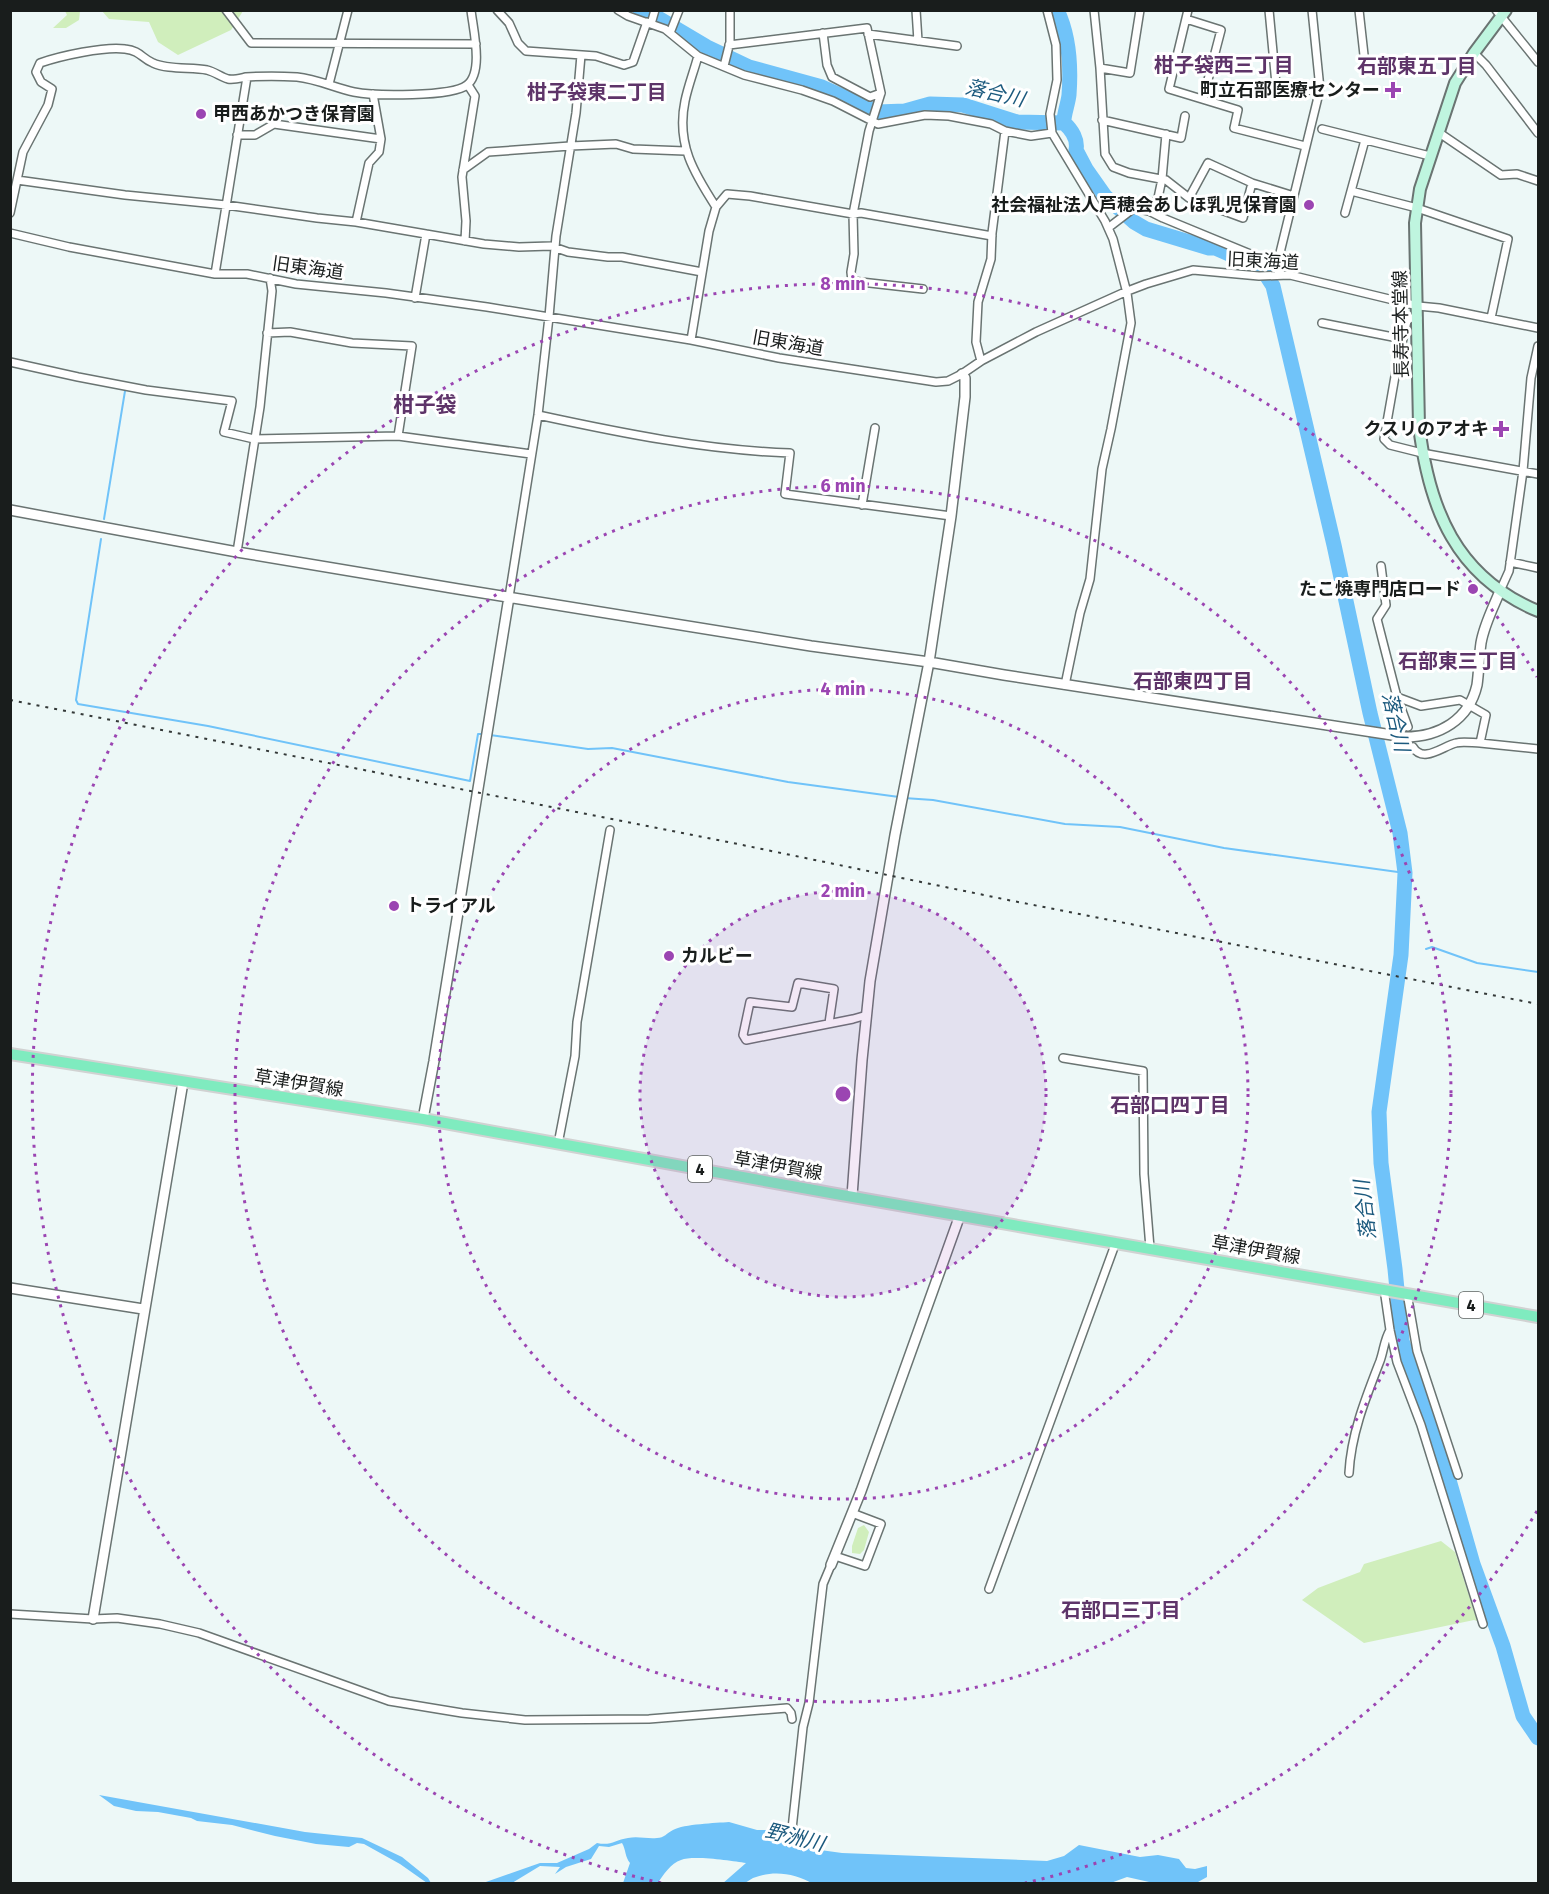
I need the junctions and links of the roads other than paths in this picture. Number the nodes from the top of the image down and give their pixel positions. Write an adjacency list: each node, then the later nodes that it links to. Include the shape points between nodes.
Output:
1 (226, 10): 25 (street, via 251,43)
2 (348, 10): 25 (street)
3 (471, 10): 24 (street)
4 (497, 10): 30 (street, via 526,51)
5 (618, 10): 19 (street)
6 (679, 10): 20 (street)
7 (730, 10): 26 (street)
8 (916, 10): 23 (street)
9 (1047, 10): 48 (street, via 1056,45 1058,80 1050,114)
10 (1094, 10): 34 (street)
11 (1140, 10): 34 (street, via 1130,73)
12 (1188, 10): 18 (street)
13 (1269, 10): 38 (street, via 1276,84 1284,93)
14 (1312, 10): 38 (street)
15 (1359, 10): 29 (street)
16 (655, 11): 19 (street)
17 (1501, 13): 28 (main road, 長寿寺本堂線); 32 (street)
18 (1186, 19): 41 (street, via 1169,89); 41 (street, via 1221,30)
19 (650, 22): 20 (street); 30 (street, via 633,62 624,65)
20 (672, 28): 31 (street)
21 (823, 33): 22 (street, via 867,28); 26 (street); 39 (street, via 832,77 870,97)
22 (868, 33): 23 (street); 39 (street)
23 (918, 40): 27 (street)
24 (476, 44): 25 (street); 37 (street, via 474,76)
25 (339, 45): 36 (street)
26 (729, 45): 33 (street)
27 (957, 46)
28 (1474, 53): 47 (main road, 長寿寺本堂線, via 1455,83); 49 (street)
29 (1364, 54)
30 (581, 55): 54 (street)
31 (698, 56): 33 (street); 56 (street, via 682,125)
32 (1539, 62)
33 (724, 66): 44 (street, via 833,101)
34 (1100, 68): 43 (street)
35 (247, 77): 36 (street, via 298,77); 51 (street); 59 (street, via 230,79 208,70 153,63 140,53 124,49 69,55 40,63 36,72 52,89)
36 (329, 84): 40 (street)
37 (468, 85): 40 (street, via 447,92); 60 (street, via 476,96)
38 (1320, 89): 55 (street)
39 (881, 93): 44 (street)
40 (373, 94): 52 (street)
41 (1203, 99): 55 (street, via 1238,110 1234,128)
42 (1185, 116): 50 (street, via 1181,138)
43 (1102, 120): 50 (street); 61 (street, via 1105,154 1113,167)
44 (873, 122): 46 (street, via 949,116 991,124); 74 (street)
45 (1322, 129): 53 (street)
46 (1005, 131): 48 (street, via 1031,136); 79 (street)
47 (1438, 132): 57 (main road, 長寿寺本堂線); 63 (street, via 1500,175 1517,174)
48 (1052, 133): 76 (street)
49 (1539, 133)
50 (1166, 134): 61 (street)
51 (237, 135): 52 (street, via 255,135 274,124); 68 (street)
52 (381, 138): 75 (street, via 379,152 369,163)
53 (1365, 140): 57 (street); 65 (street)
54 (570, 146): 56 (street, via 616,144); 60 (street, via 488,152); 81 (street)
55 (1305, 146): 66 (street)
56 (686, 151): 69 (street, via 695,175)
57 (1430, 156): 70 (main road, 長寿寺本堂線)
58 (10, 163): 59 (street)
59 (19, 166): 62 (street)
60 (463, 170): 80 (street)
61 (1162, 179): 67 (street); 71 (street, via 1158,198)
62 (17, 180): 68 (street); 72 (street)
63 (1539, 181)
64 (1252, 183): 66 (street); 67 (street, via 1208,163); 67 (street, via 1243,218)
65 (1351, 191): 70 (street); 73 (street)
66 (1294, 196): 82 (street)
67 (1189, 198)
68 (226, 205): 75 (street); 84 (street)
69 (716, 207): 74 (street, via 727,194); 83 (street)
70 (1417, 208): 90 (main road, 長寿寺本堂線); 93 (street, via 1508,239)
71 (1149, 211): 76 (street, via 1134,208); 82 (street)
72 (10, 213)
73 (1345, 213)
74 (853, 214): 79 (street); 87 (street, via 852,281)
75 (357, 222): 78 (street)
76 (1108, 228): 88 (street)
77 (10, 233): 84 (street, 旧東海道)
78 (426, 234): 80 (street); 89 (street)
79 (992, 236): 100 (street, via 992,259 978,302 976,342)
80 (465, 242): 81 (street)
81 (555, 247): 83 (street); 91 (street)
82 (1277, 266): 85 (street)
83 (702, 272): 98 (street)
84 (215, 273): 86 (street, 旧東海道)
85 (1277, 275): 88 (street, 旧東海道, via 1193,270); 90 (street, 旧東海道)
86 (270, 279): 89 (street, 旧東海道); 96 (street)
87 (923, 289)
88 (1127, 293): 100 (street, 旧東海道, via 1036,332); 122 (street, via 1131,322 1102,469 1090,579)
89 (415, 298): 91 (street, 旧東海道)
90 (1418, 306): 92 (main road, 長寿寺本堂線); 93 (street, 旧東海道)
91 (549, 317): 98 (street, 旧東海道); 103 (street)
92 (1418, 318): 97 (street, via 1407,321); 107 (main road, 長寿寺本堂線)
93 (1491, 318): 95 (street, 旧東海道)
94 (1322, 323): 97 (street)
95 (1539, 328)
96 (267, 333): 105 (street, via 290,332 352,343 412,346); 106 (street)
97 (1403, 339): 107 (street, via 1384,438 1390,445)
98 (691, 340): 102 (street, 旧東海道, via 936,382)
99 (1539, 346): 109 (street, via 1531,378)
100 (981, 361): 102 (street, 旧東海道)
101 (10, 362): 106 (street, via 146,390 232,401 224,432)
102 (962, 374): 113 (street, via 965,397)
103 (538, 415): 108 (street); 111 (street, via 711,447 790,453 785,494)
104 (875, 428): 111 (street)
105 (398, 435): 106 (street); 108 (street)
106 (254, 438): 114 (street)
107 (1422, 453): 109 (street); 118 (main road, 長寿寺本堂線, via 1437,508 1448,530 1467,560)
108 (531, 454): 119 (street)
109 (1523, 471): 110 (street); 115 (street)
110 (1539, 474)
111 (862, 505): 113 (street)
112 (10, 510): 114 (street)
113 (951, 516): 121 (street)
114 (237, 552): 119 (street)
115 (1510, 562): 117 (street); 118 (street)
116 (1381, 566): 123 (street, via 1386,605 1377,619)
117 (1539, 568)
118 (1500, 591): 120 (main road, 長寿寺本堂線); 124 (street, via 1484,632 1477,685)
119 (509, 597): 121 (street); 135 (street)
120 (1539, 611)
121 (929, 662): 122 (street); 130 (street, via 890,865)
122 (1065, 685): 124 (street, via 1412,737 1449,727)
123 (1397, 697): 124 (street, via 1421,706 1454,700); 125 (street)
124 (1469, 705): 126 (street, via 1485,715)
125 (1408, 727)
126 (1480, 743): 127 (street, via 1457,742 1423,755); 128 (street)
127 (1413, 747)
128 (1539, 748)
129 (610, 830): 136 (street)
130 (867, 1015): 131 (street); 137 (street)
131 (829, 1023): 131 (street, via 746,1040 743,1035 750,1002 792,1008 798,983 834,989)
132 (10, 1054): 134 (main road, 草津伊賀線 / 4)
133 (1063, 1058): 140 (street, via 1143,1071 1144,1174)
134 (183, 1082): 135 (main road, 草津伊賀線 / 4); 144 (street)
135 (423, 1119): 136 (main road, 草津伊賀線 / 4)
136 (558, 1144): 137 (main road, 草津伊賀線 / 4)
137 (852, 1196): 138 (main road, 草津伊賀線 / 4)
138 (960, 1215): 139 (main road, 草津伊賀線 / 4); 149 (street)
139 (1116, 1242): 140 (main road, 草津伊賀線 / 4); 151 (street)
140 (1150, 1248): 142 (main road, 草津伊賀線 / 4)
141 (10, 1288): 144 (street)
142 (1387, 1290): 143 (main road, 草津伊賀線 / 4); 146 (street, via 1384,1295)
143 (1405, 1293): 145 (main road, 草津伊賀線 / 4); 148 (street, via 1418,1351)
144 (143, 1309): 153 (street)
145 (1539, 1317)
146 (1390, 1330): 147 (street, via 1353,1439); 154 (street)
147 (1348, 1473)
148 (1458, 1475)
149 (852, 1513): 150 (street); 150 (street, via 881,1524 865,1566)
150 (833, 1561): 156 (street, via 823,1584)
151 (989, 1589)
152 (10, 1614): 153 (street)
153 (93, 1619): 155 (street, via 117,1618 199,1632 388,1701 462,1713 525,1720 649,1719 787,1708)
154 (1483, 1624)
155 (792, 1719)
156 (792, 1829)

